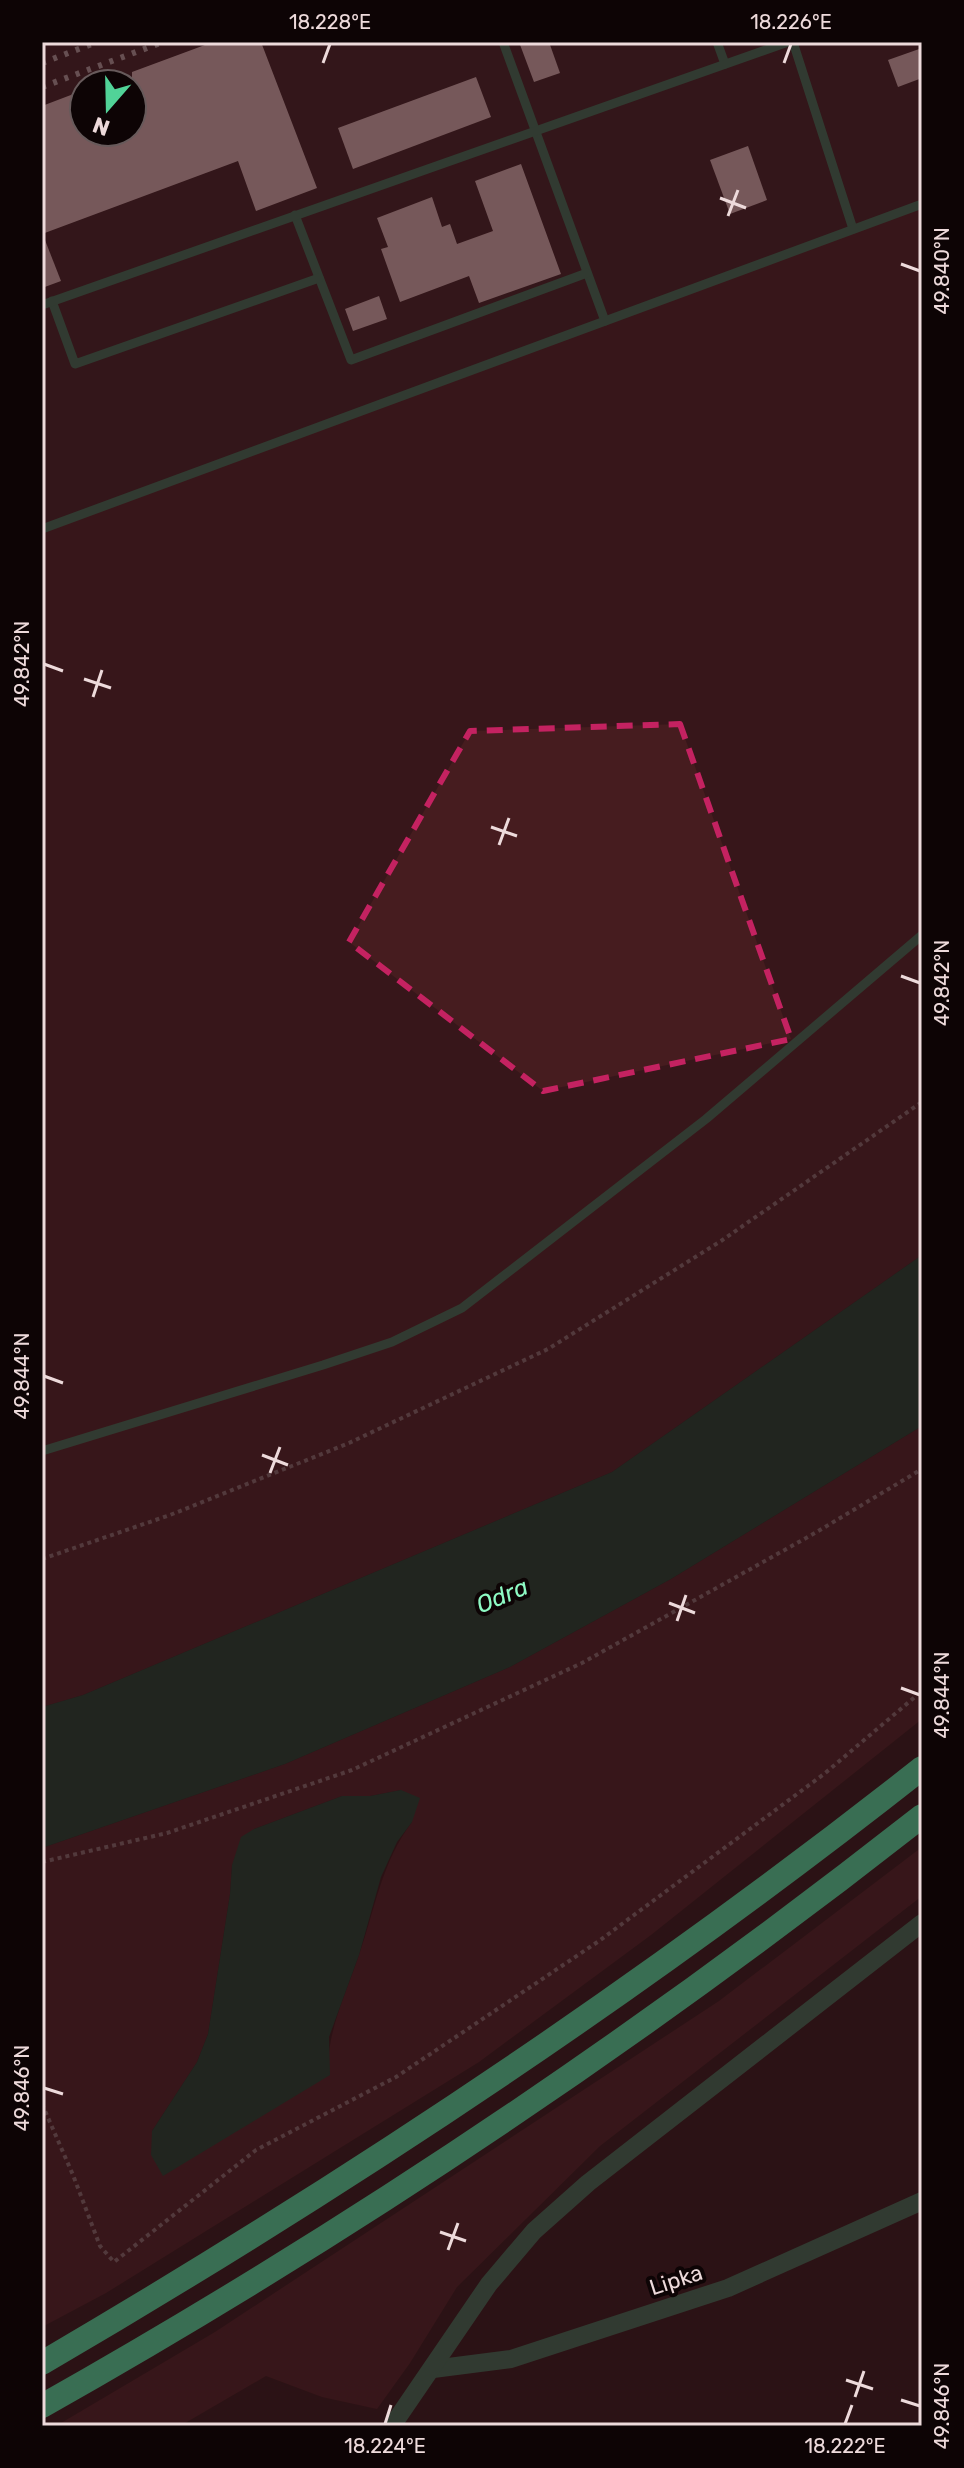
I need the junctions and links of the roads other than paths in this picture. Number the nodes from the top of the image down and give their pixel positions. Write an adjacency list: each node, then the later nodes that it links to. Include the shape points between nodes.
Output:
1 (503, 42): 5 (lane)
2 (717, 42): 4 (lane)
3 (790, 42): 4 (lane); 8 (lane)
4 (725, 64): 5 (lane)
5 (535, 130): 7 (lane); 9 (lane)
6 (922, 204): 8 (lane)
7 (295, 215): 10 (lane); 11 (lane)
8 (853, 229): 12 (lane)
9 (587, 273): 10 (lane, via 351,360); 12 (lane)
10 (319, 278): 11 (lane, via 75,364)
11 (47, 303)
12 (605, 321): 13 (lane)
13 (42, 529)
14 (922, 935): 15 (lane, via 706,1119 462,1308 337,1361)
15 (42, 1451)
16 (922, 1768): 20 (highway, via 669,1960 399,2144)
17 (922, 1816): 22 (highway, via 688,1992 412,2181)
18 (922, 1923): 21 (street, via 588,2183 534,2231 489,2284)
19 (922, 2201): 21 (street, Lipka, via 728,2288 511,2359)
20 (42, 2363)
21 (433, 2369): 23 (street)
22 (42, 2406)
23 (392, 2426)

